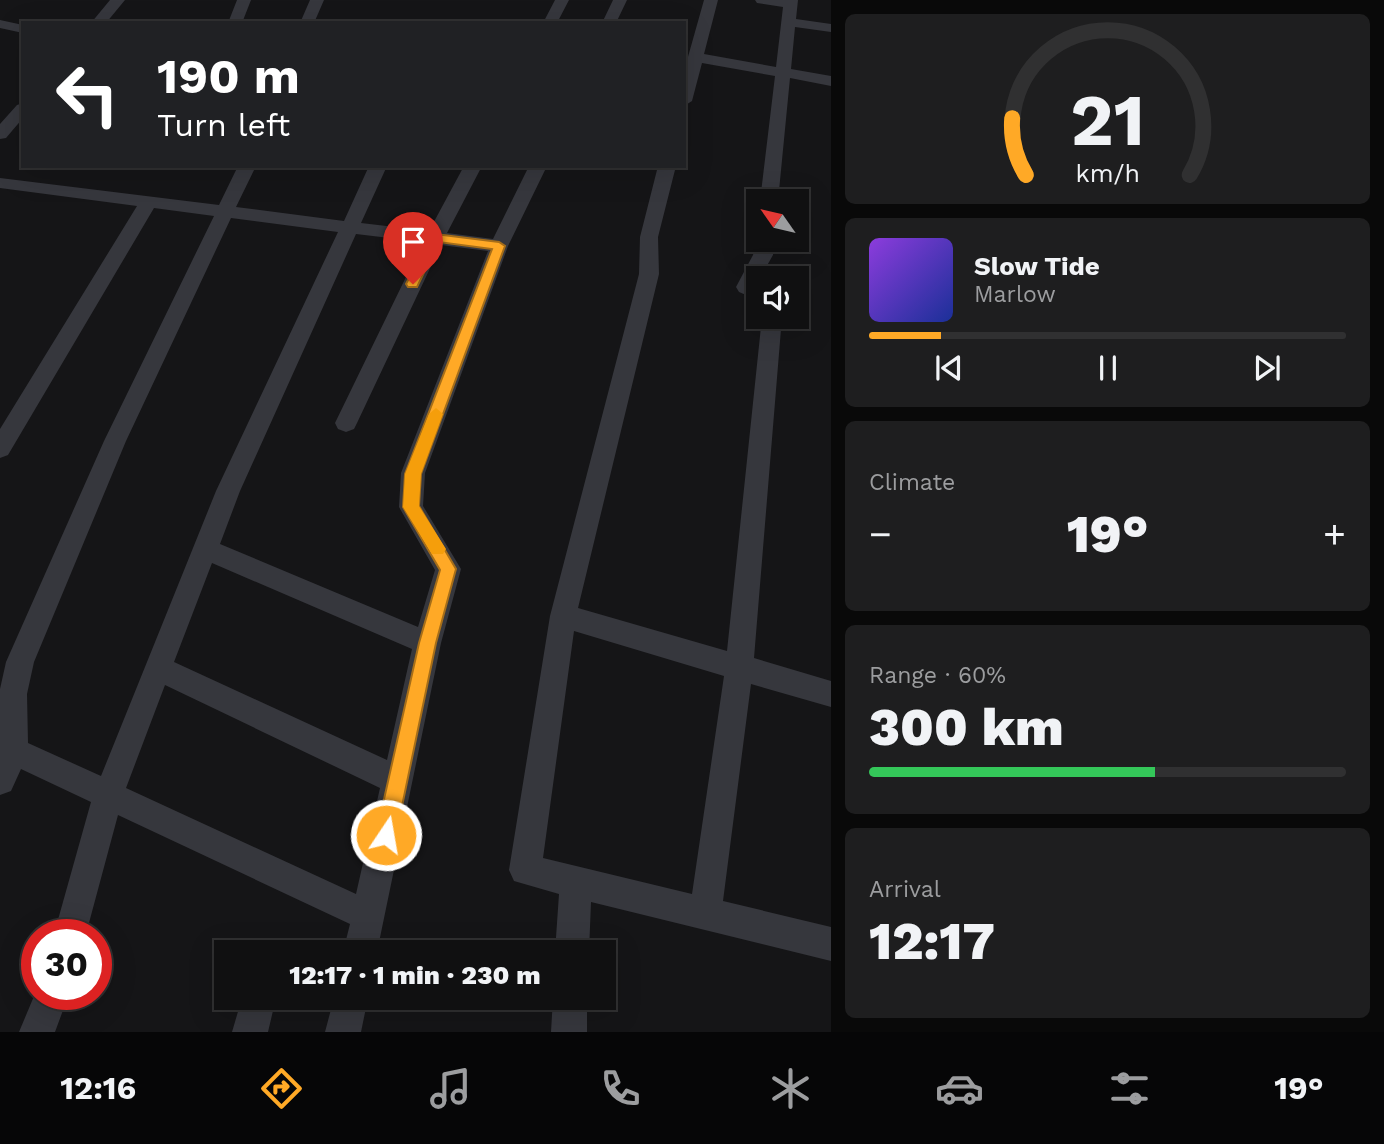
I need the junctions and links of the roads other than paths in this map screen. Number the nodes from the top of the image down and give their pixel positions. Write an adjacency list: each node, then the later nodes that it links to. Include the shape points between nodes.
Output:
1 (118, 0): 9 (street)
2 (244, 0): 10 (street)
3 (317, 0): 11 (street)
4 (562, 0): 12 (street)
5 (620, 0): 13 (street)
6 (711, 0): 18 (street)
7 (762, 0): 8 (street)
8 (791, 2): 14 (street)
9 (100, 21)
10 (236, 21)
11 (308, 21)
12 (551, 21)
13 (610, 21)
14 (789, 22): 16 (street); 19 (street)
15 (0, 24): 17 (street)
16 (831, 28)
17 (21, 29)
18 (696, 57): 19 (street); 21 (street)
19 (785, 74): 20 (street); 30 (street)
20 (831, 81)
21 (686, 94)
22 (21, 110): 23 (street)
23 (0, 134)
24 (246, 168): 32 (street)
25 (377, 168): 33 (street)
26 (472, 168): 34 (street)
27 (537, 168): 35 (street)
28 (666, 168): 41 (street, via 649,237 649,274)
29 (0, 183): 31 (street)
30 (771, 189)
31 (149, 201): 32 (street); 37 (street)
32 (226, 210): 33 (street); 46 (street, via 115,441 20,662 13,694)
33 (349, 226): 34 (street); 40 (street)
34 (435, 238): 35 (street); 38 (street)
35 (499, 246): 42 (street, via 413,474 411,507 448,569)
36 (771, 329): 44 (street)
37 (7, 423): 39 (street)
38 (346, 423)
39 (0, 449)
40 (205, 549): 42 (street); 43 (street)
41 (563, 616): 44 (street); 50 (street, via 526,870)
42 (427, 643): 48 (street)
43 (158, 668): 48 (street); 49 (street)
44 (739, 668): 45 (street); 51 (street)
45 (831, 694)
46 (14, 751): 47 (street); 49 (street)
47 (0, 780)
48 (398, 781): 52 (street)
49 (108, 795): 52 (street); 53 (street)
50 (576, 882): 51 (street); 55 (street)
51 (705, 914): 56 (street)
52 (368, 916): 54 (street)
53 (75, 919)
54 (363, 940)
55 (573, 940)
56 (831, 944)
57 (46, 1010): 61 (street)
58 (256, 1010): 62 (street)
59 (348, 1010): 63 (street)
60 (570, 1010): 64 (street)
61 (37, 1032)
62 (250, 1032)
63 (343, 1032)
64 (569, 1032)

